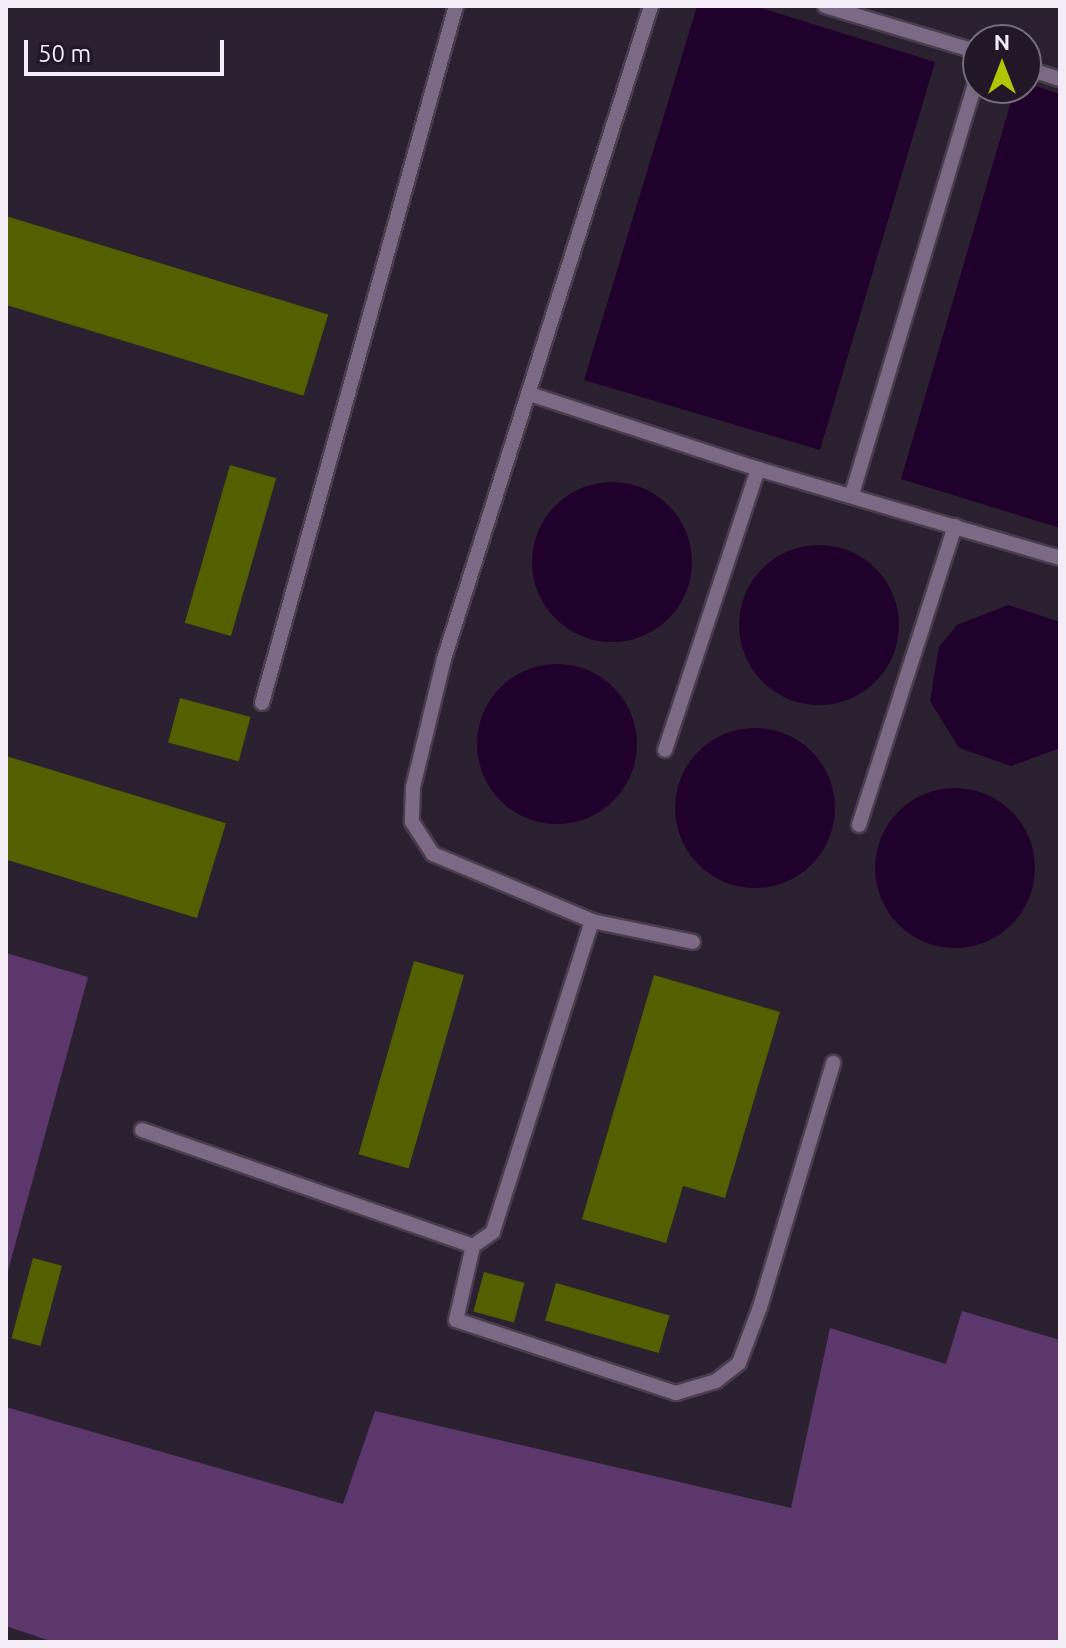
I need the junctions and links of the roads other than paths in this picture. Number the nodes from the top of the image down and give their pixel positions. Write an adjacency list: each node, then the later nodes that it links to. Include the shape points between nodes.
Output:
1 (456, 6): 11 (lane)
2 (651, 6): 6 (lane)
3 (825, 6): 4 (lane)
4 (962, 47)
5 (969, 104): 8 (lane)
6 (530, 394): 7 (lane); 14 (lane, via 444,659 413,787 412,822 433,854)
7 (758, 469): 8 (lane); 12 (lane)
8 (852, 494): 9 (lane)
9 (955, 526): 10 (lane); 13 (lane)
10 (1060, 558)
11 (262, 703)
12 (665, 750)
13 (859, 825)
14 (592, 921): 15 (lane); 18 (lane, via 493,1232)
15 (693, 942)
16 (833, 1063): 18 (lane, via 760,1307 739,1363 716,1381 676,1393 456,1320)
17 (142, 1130): 18 (lane)
18 (473, 1246)

